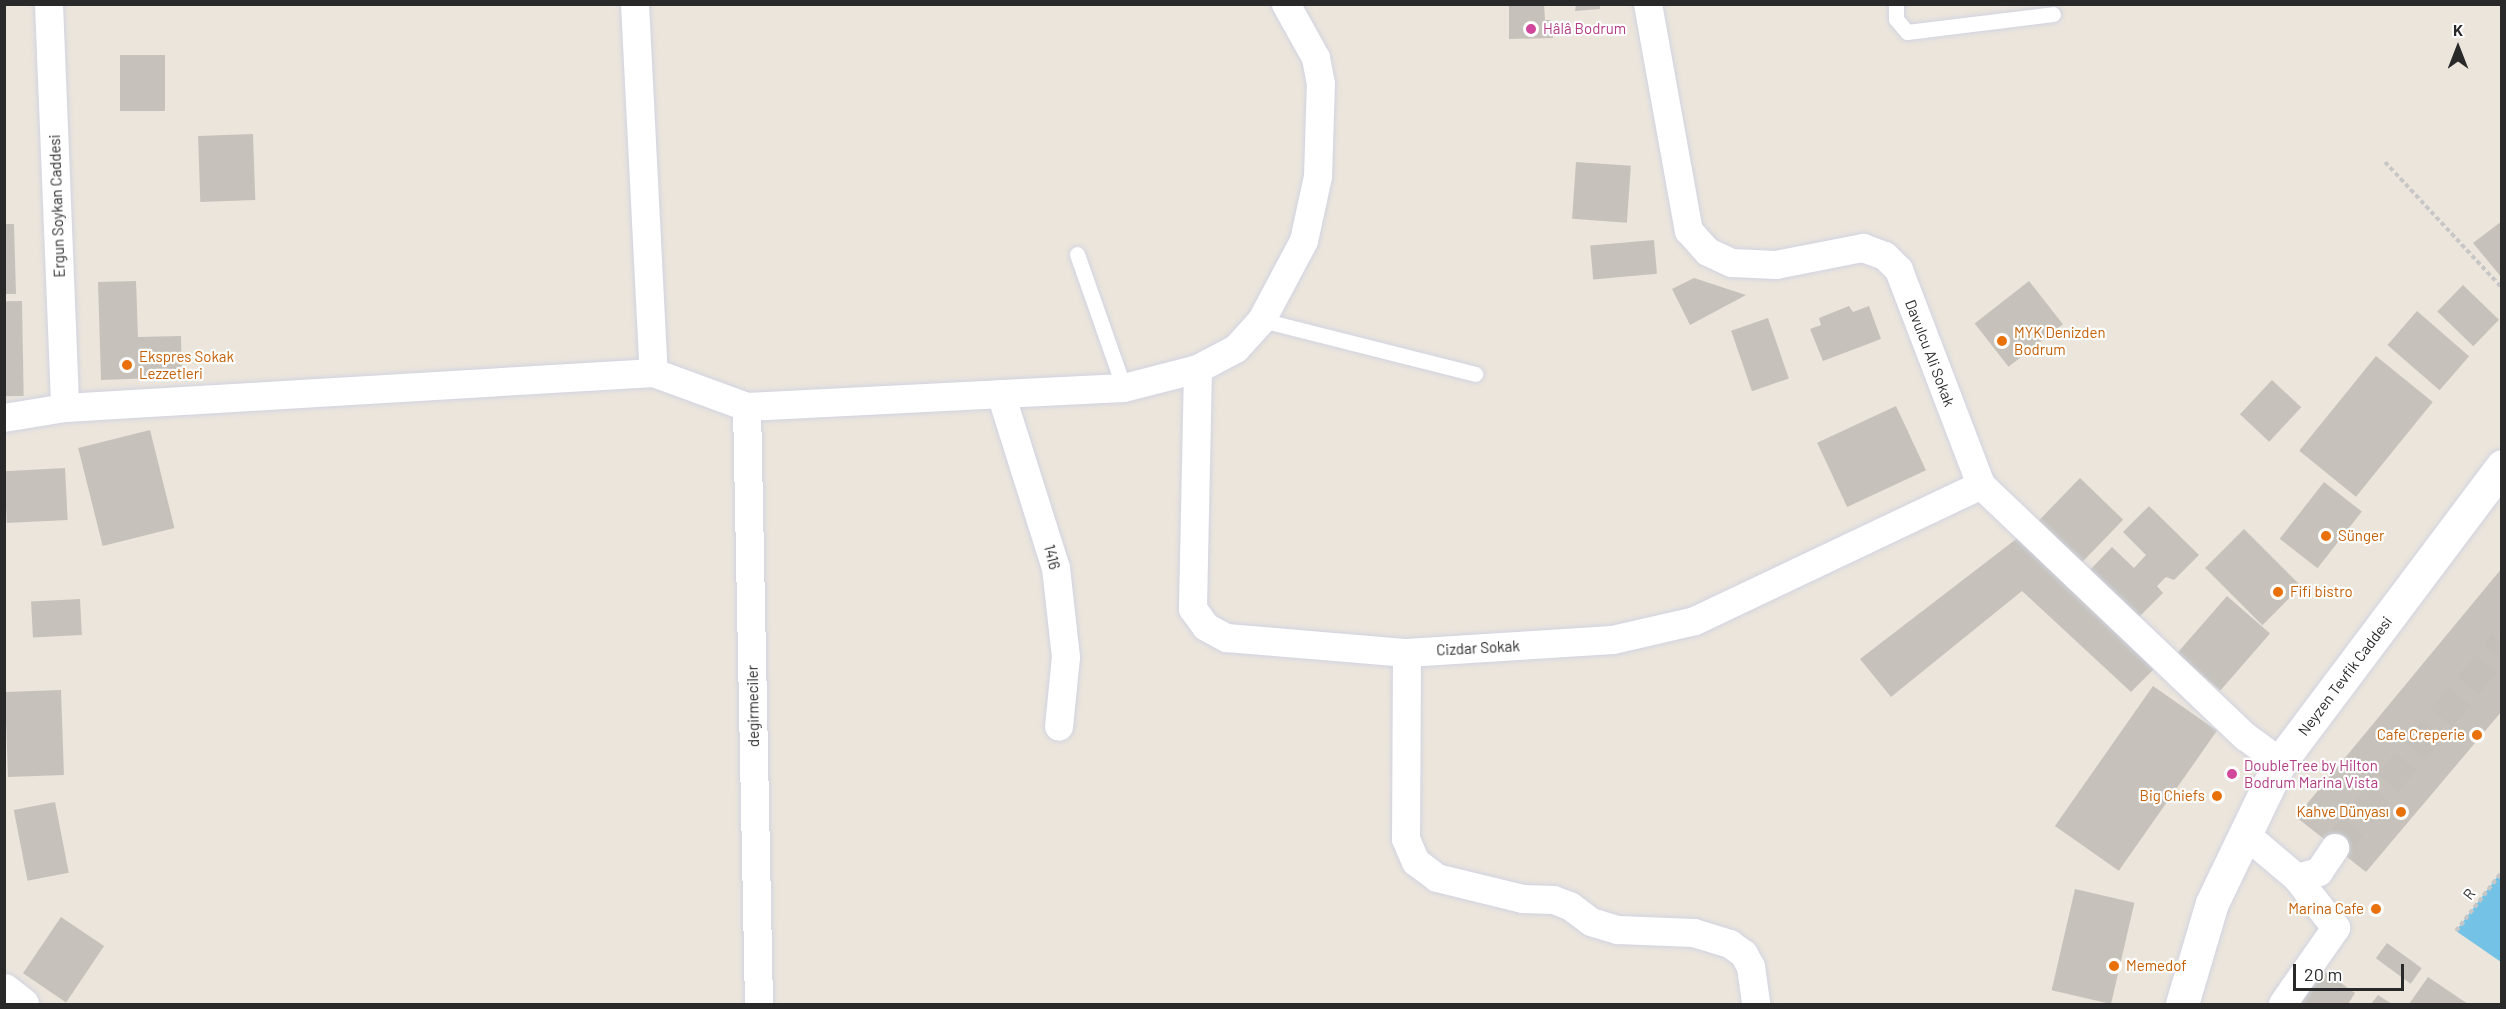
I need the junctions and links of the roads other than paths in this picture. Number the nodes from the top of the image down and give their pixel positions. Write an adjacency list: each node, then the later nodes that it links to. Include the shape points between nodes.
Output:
1 (49, 4): 15 (street, Ergun Soykan Caddesi)
2 (635, 4): 10 (street)
3 (1286, 4): 8 (street, via 1316,58 1321,84 1318,177 1304,241)
4 (1648, 4): 18 (street, Davulcu Ali Sokak, via 1689,231 1708,252 1732,263 1776,265 1863,248 1886,256 1899,270)
5 (1896, 4): 6 (lane, via 1896,19 1907,32)
6 (2053, 14)
7 (1077, 254): 12 (lane)
8 (1262, 320): 9 (street, via 1236,349); 11 (lane)
9 (1198, 369): 12 (street); 19 (street, Cizdar Sokak, via 1193,609 1206,627 1227,638)
10 (654, 373): 14 (street); 15 (street)
11 (1475, 374)
12 (1124, 388): 13 (street)
13 (1001, 394): 14 (street); 20 (street, 1416, via 1056,568 1066,657)
14 (747, 407): 27 (street, degirmeciler)
15 (65, 408): 16 (street)
16 (4, 418)
17 (2502, 466): 21 (main road, Neyzen Tevfik Caddesi)
18 (1981, 485): 19 (street, Cizdar Sokak, via 1695,621 1613,640); 21 (street, Davulcu Ali Sokak, via 2247,737)
19 (1407, 652): 28 (street, via 1406,838 1416,862 1437,878 1523,899 1554,900 1570,906 1591,922 1618,930 1694,933 1730,944 1744,954 1751,967)
20 (1059, 727)
21 (2280, 762): 29 (main road, Neyzen Tevfik Caddesi, via 2212,903)
22 (2258, 845): 24 (street)
23 (2335, 848): 24 (street, via 2319,872)
24 (2297, 878): 30 (street, via 2336,928)
25 (4, 990): 26 (main road)
26 (22, 1005)
27 (759, 1005)
28 (1756, 1005)
29 (2182, 1005)
30 (2283, 1005)

